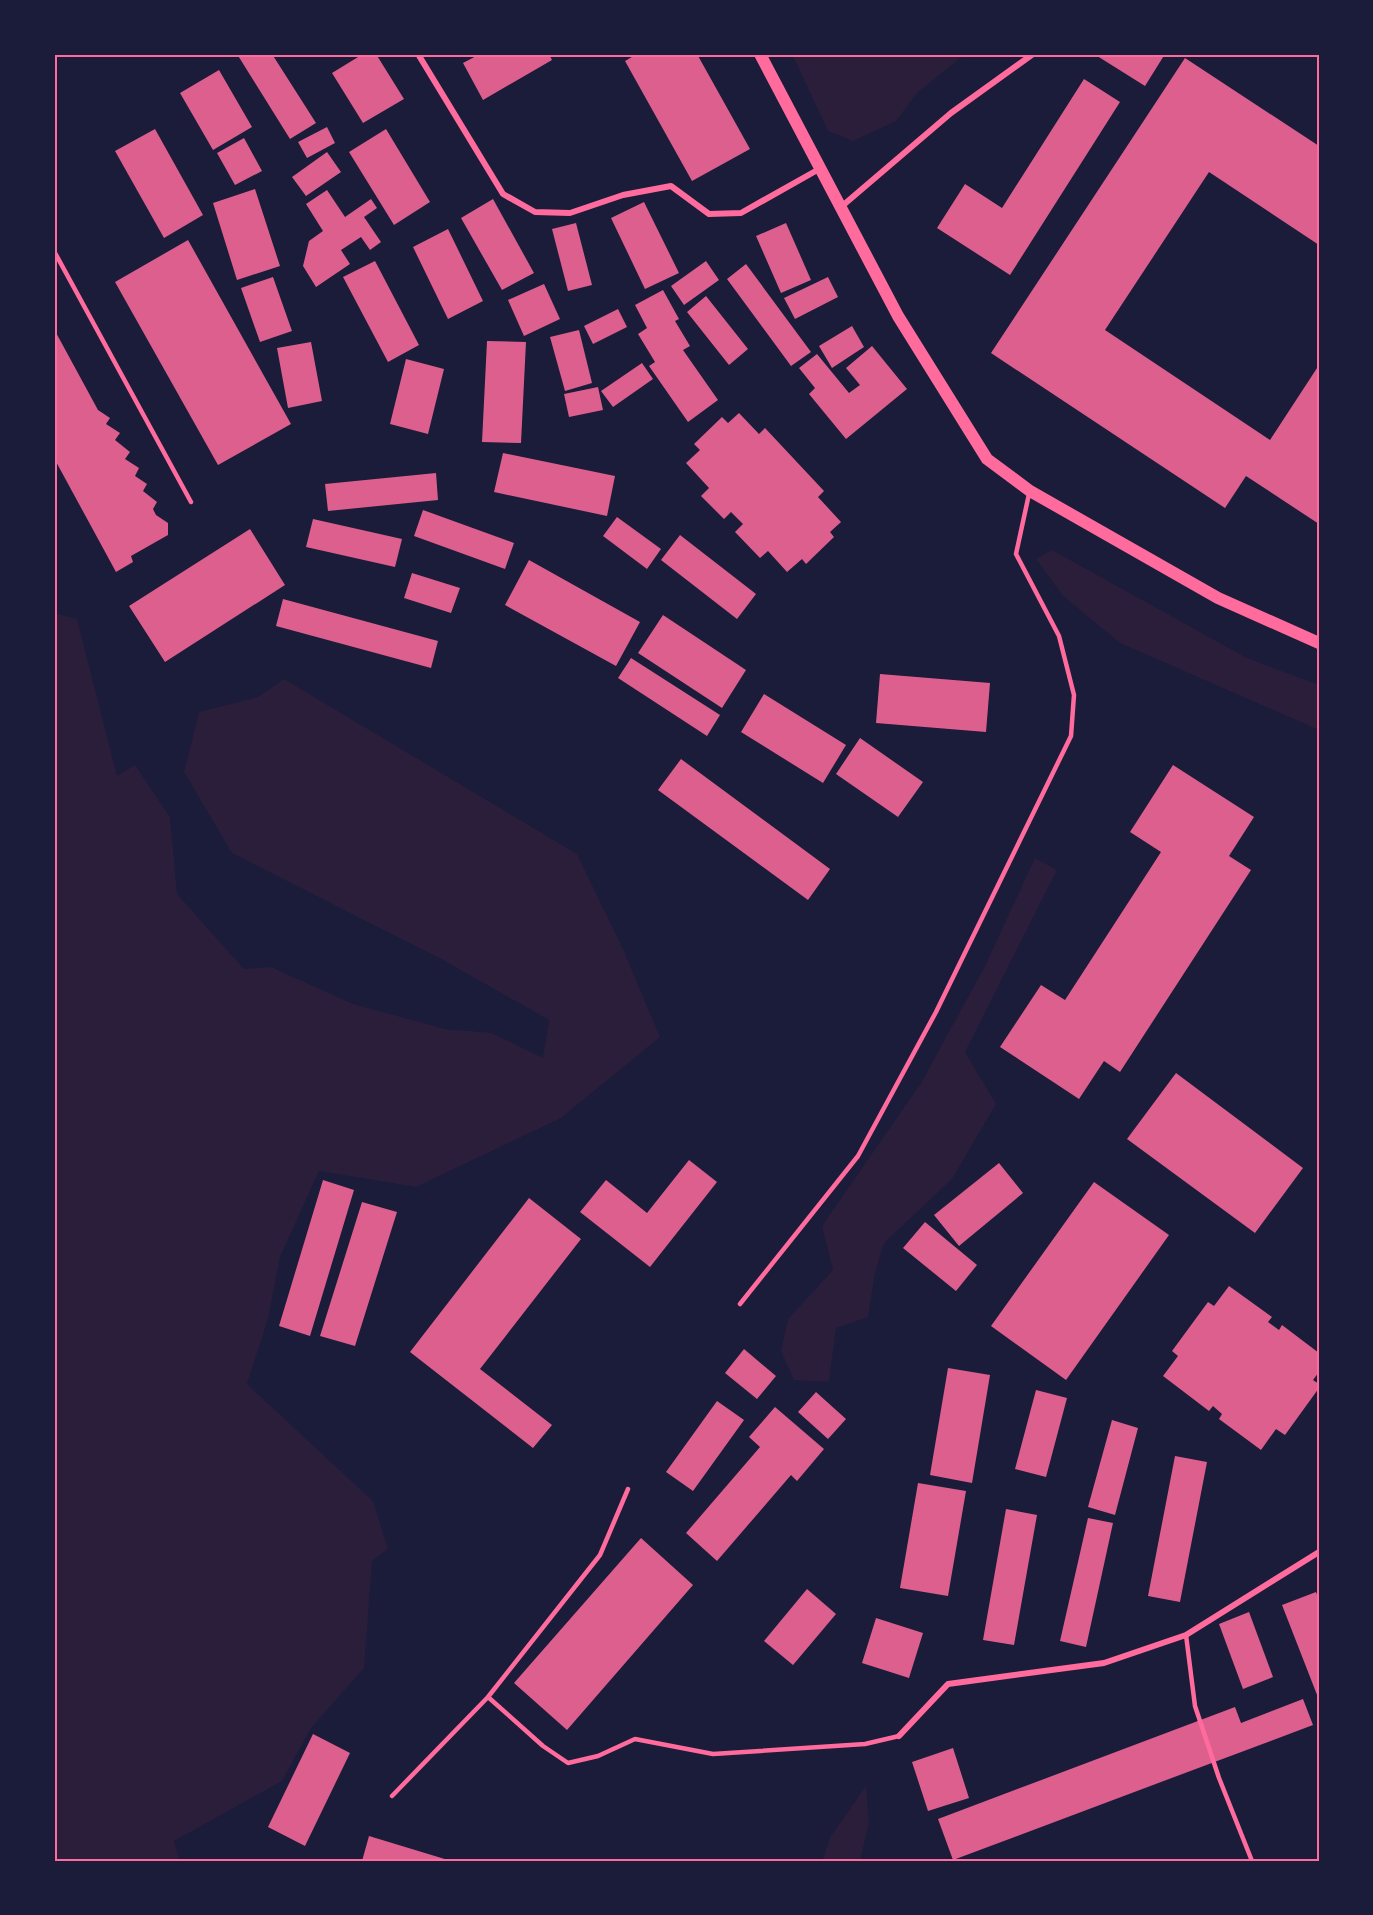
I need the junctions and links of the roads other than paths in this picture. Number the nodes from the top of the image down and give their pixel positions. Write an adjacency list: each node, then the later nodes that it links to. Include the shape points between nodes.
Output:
1 (418, 54): 4 (street, via 503,194 535,212 570,213 623,195 671,186 709,214 741,213)
2 (760, 54): 4 (main road)
3 (1033, 54): 5 (street, via 951,113)
4 (821, 168): 5 (main road)
5 (841, 207): 7 (main road, via 898,316 987,459)
6 (54, 251): 8 (lane)
7 (1030, 491): 9 (main road, via 1218,598); 10 (lane, via 1016,554 1059,636 1074,695 1071,736 936,1012 858,1156)
8 (191, 502)
9 (1319, 643)
10 (740, 1304)
11 (628, 1489): 14 (lane, via 600,1555)
12 (1319, 1552): 13 (street)
13 (1186, 1635): 15 (street, via 1104,1663 948,1684); 17 (lane, via 1195,1706)
14 (489, 1697): 15 (lane, via 568,1763 598,1756 635,1739 713,1754 865,1744); 16 (lane)
15 (899, 1736)
16 (392, 1796)
17 (1252, 1861)

